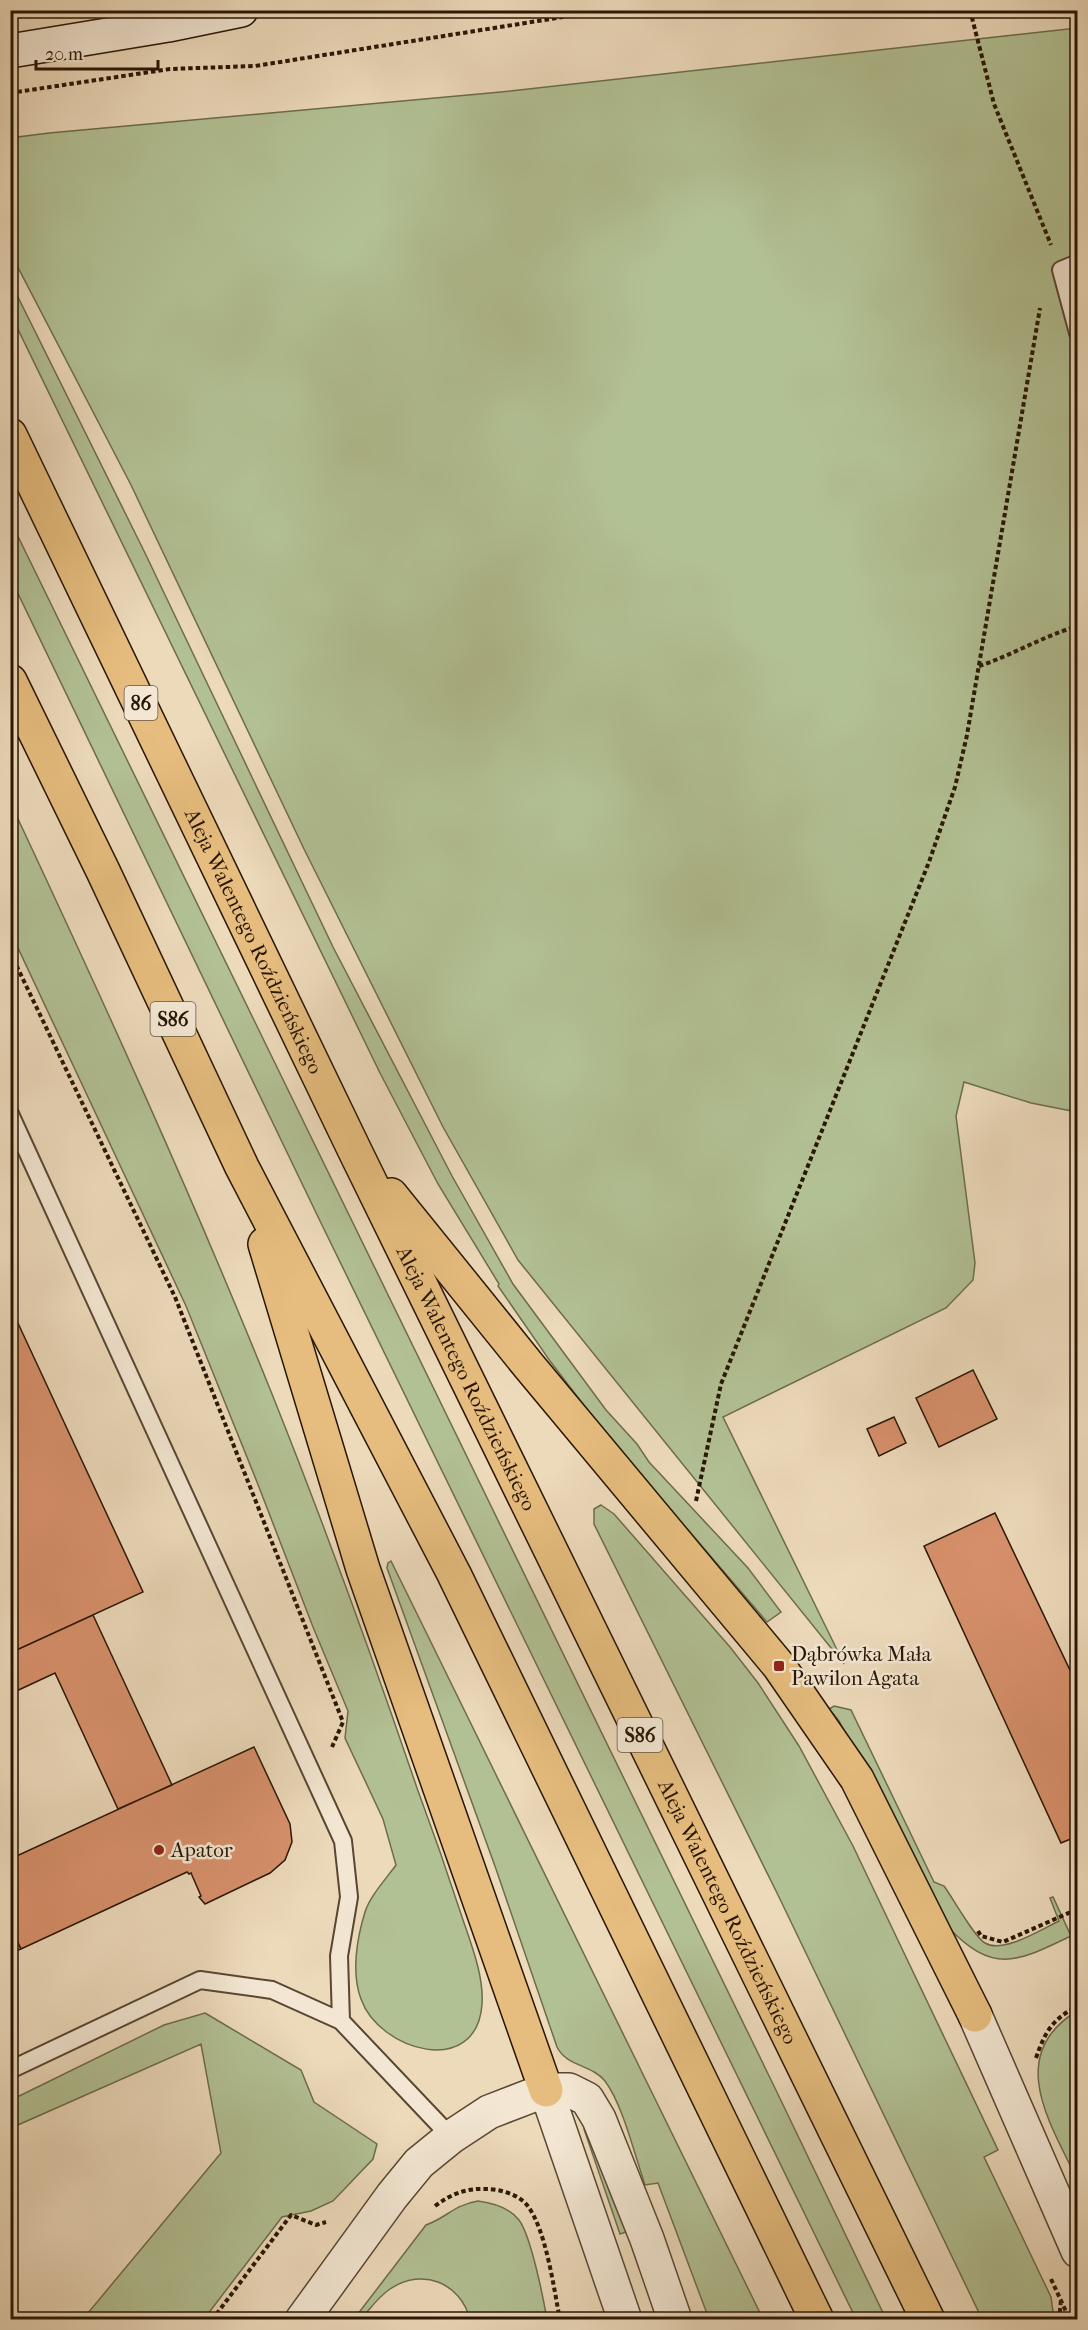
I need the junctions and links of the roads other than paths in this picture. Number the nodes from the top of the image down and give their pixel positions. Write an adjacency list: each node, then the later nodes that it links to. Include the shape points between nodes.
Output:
1 (241, 10): 2 (street)
2 (10, 51)
3 (1077, 263): 4 (lane, via 1061,270)
4 (1077, 333)
5 (10, 435): 7 (highway, Aleja Walentego Roździeńskiego / 86)
6 (10, 681): 10 (highway, S86)
7 (269, 968): 9 (highway, Aleja Walentego Roździeńskiego / S86)
8 (10, 1114): 12 (lane, via 343,1840 349,1898 339,1956)
9 (354, 1149): 11 (highway, via 779,1666 857,1779); 21 (highway, Aleja Walentego Roździeńskiego / S86)
10 (242, 1167): 14 (highway, via 363,1569); 20 (highway, S86, via 454,1574)
11 (975, 2015): 16 (street)
12 (341, 2021): 13 (lane, via 272,1990 200,1980); 15 (lane)
13 (10, 2070)
14 (546, 2090): 15 (street, via 489,2112); 18 (street); 19 (street, via 569,2090 587,2099 599,2119)
15 (451, 2137): 17 (street, via 419,2163)
16 (1077, 2251)
17 (302, 2319)
18 (625, 2319)
19 (675, 2319)
20 (816, 2319)
21 (928, 2319)

